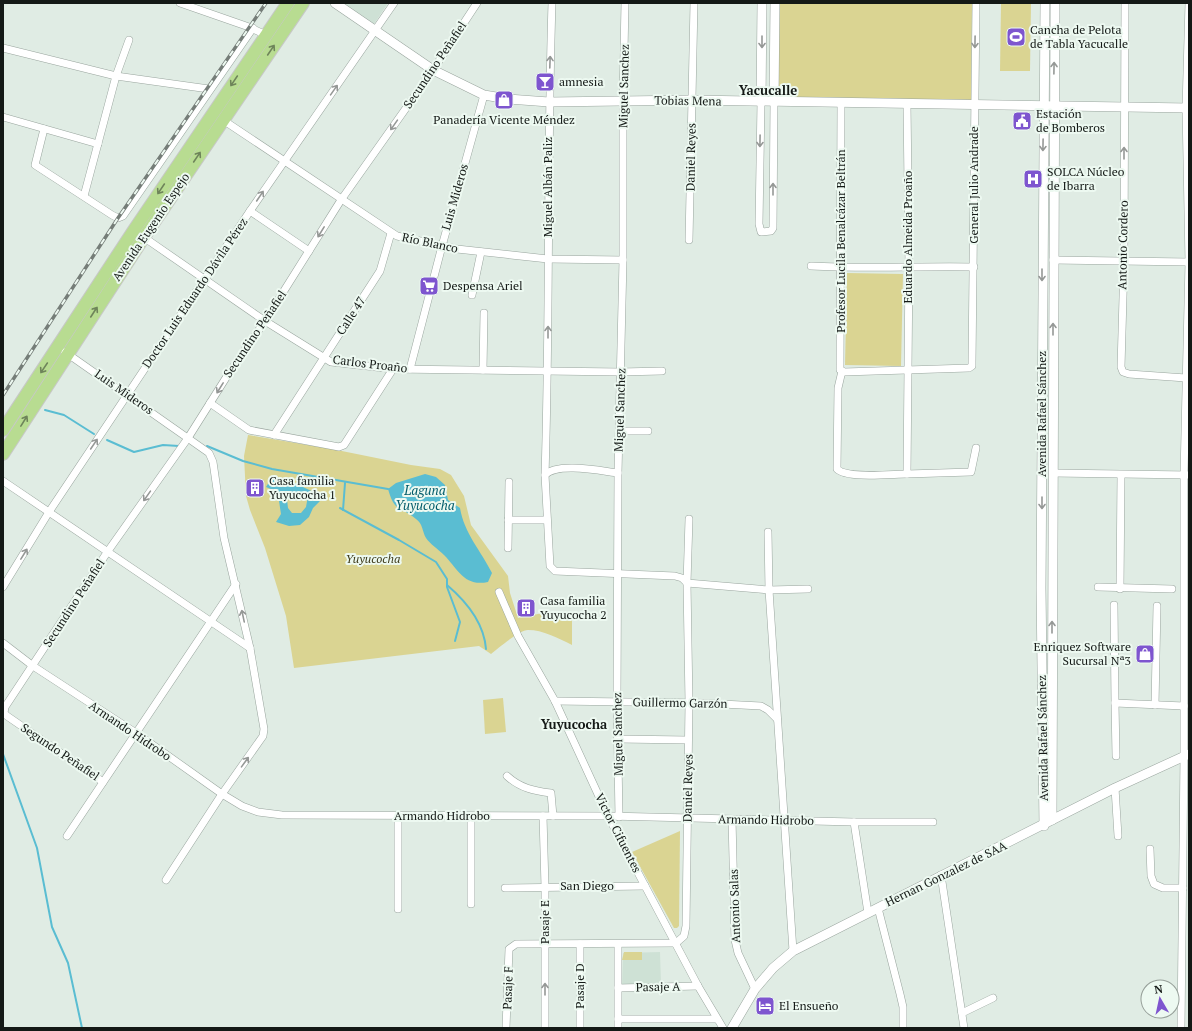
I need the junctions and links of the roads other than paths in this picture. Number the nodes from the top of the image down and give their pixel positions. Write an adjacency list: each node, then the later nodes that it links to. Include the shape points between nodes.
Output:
1 (180, 3): 17 (street)
2 (288, 3): 19 (main road, Avenida Eugenio Espejo)
3 (303, 3): 39 (main road, Avenida Eugenio Espejo, one-way to 3)
4 (334, 3): 18 (street, Tobias Mena)
5 (394, 3): 18 (street, Doctor Luis Eduardo Dávila Pérez)
6 (477, 3): 22 (street, Secundino Peñafiel)
7 (552, 3): 28 (street, Miguel Albán Paliz, one-way to 7)
8 (625, 3): 27 (street, Miguel Sanchez)
9 (694, 3): 26 (street, Daniel Reyes)
10 (762, 3): 29 (street, one-way to 29)
11 (775, 3): 30 (street)
12 (976, 3): 33 (street, General Julio Andrade, one-way to 33)
13 (1045, 3): 34 (street, Avenida Rafael Sánchez)
14 (1055, 3): 35 (street, Avenida Rafael Sánchez, one-way to 14)
15 (1125, 3): 36 (street, Antonio Cordero)
16 (1189, 3): 37 (street)
17 (253, 28): 19 (street); 24 (street)
18 (375, 31): 22 (street, Tobias Mena); 42 (street, Doctor Luis Eduardo Dávila Pérez, one-way to 18)
19 (266, 35): 48 (main road, Avenida Eugenio Espejo, one-way to 48)
20 (129, 40): 23 (street)
21 (3, 48): 23 (street)
22 (433, 70): 25 (street, Tobias Mena); 44 (street, Secundino Peñafiel, one-way to 44)
23 (116, 76): 24 (street); 41 (street)
24 (210, 89): 43 (street, via 123,216 118,218 112,215)
25 (484, 95): 28 (street, Tobias Mena); 51 (street, Luis Mideros)
26 (692, 100): 27 (street, Tobias Mena); 29 (street, Tobias Mena); 50 (street, Daniel Reyes)
27 (623, 101): 28 (street, Tobias Mena); 55 (street, Miguel Sanchez)
28 (549, 102): 54 (street, Miguel Albán Paliz)
29 (761, 102): 30 (street, Tobias Mena); 30 (street, one-way to 30, via 761,232 771,231 773,228)
30 (774, 102): 31 (street, Tobias Mena)
31 (841, 103): 32 (street, Tobias Mena); 61 (street, Profesor Lucila Benalcázar Beltrán)
32 (907, 104): 33 (street, Tobias Mena); 59 (street, Eduardo Almeida Proaño)
33 (975, 104): 34 (street, Tobias Mena); 62 (street, General Julio Andrade)
34 (1044, 106): 35 (street, Tobias Mena); 46 (street, Avenida Rafael Sánchez, one-way to 46)
35 (1054, 107): 36 (street, Tobias Mena); 47 (street, Avenida Rafael Sánchez)
36 (1124, 107): 37 (street, Tobias Mena); 57 (street, Antonio Cordero, one-way to 36)
37 (1188, 108): 58 (street)
38 (3, 117): 40 (street)
39 (223, 120): 42 (street, Río Blanco); 48 (main road, Avenida Eugenio Espejo, one-way to 39)
40 (44, 129): 41 (street); 43 (street, via 35,165)
41 (98, 144): 43 (street)
42 (283, 161): 44 (street, Río Blanco); 45 (street, Doctor Luis Eduardo Dávila Pérez, one-way to 42)
43 (84, 196)
44 (341, 200): 49 (street, Río Blanco); 52 (street, Secundino Peñafiel, one-way to 52)
45 (250, 211): 52 (street); 63 (street, Doctor Luis Eduardo Dávila Pérez)
46 (1042, 222): 47 (street); 146 (street, Avenida Rafael Sánchez, one-way to 146, via 1041,588)
47 (1054, 223): 56 (street, Avenida Rafael Sánchez)
48 (139, 233): 63 (street, Carlos Proaño); 67 (main road, Avenida Eugenio Espejo)
49 (391, 233): 51 (street, Río Blanco); 68 (street, Calle 47, via 380,272)
50 (689, 240)
51 (442, 246): 53 (street, Río Blanco); 70 (street, Luis Mideros)
52 (309, 251): 66 (street, Secundino Peñafiel)
53 (481, 252): 54 (street, Río Blanco); 64 (street)
54 (548, 259): 55 (street, Río Blanco); 73 (street, Miguel Albán Paliz, one-way to 54)
55 (623, 260): 75 (street, Miguel Sanchez)
56 (1053, 260): 57 (street); 88 (street, Avenida Rafael Sánchez, one-way to 56)
57 (1124, 262): 58 (street); 77 (street, Antonio Cordero, via 1121,368 1123,372)
58 (1189, 262): 77 (street)
59 (909, 265): 61 (street); 62 (street); 74 (street, Eduardo Almeida Proaño)
60 (811, 266): 61 (street)
61 (841, 267): 76 (street, Profesor Lucila Benalcázar Beltrán, via 840,367)
62 (974, 267): 74 (street, General Julio Andrade, via 972,366 956,370)
63 (205, 278): 66 (street, Carlos Proaño); 78 (street, Doctor Luis Eduardo Dávila Pérez)
64 (472, 295)
65 (484, 313): 71 (street)
66 (265, 321): 68 (street, Carlos Proaño); 79 (street, Secundino Peñafiel, one-way to 79)
67 (63, 350): 78 (street, Luis Mideros); 80 (main road, Avenida Eugenio Espejo, one-way to 80); 86 (main road, Avenida Eugenio Espejo, one-way to 67)
68 (324, 358): 69 (street, Carlos Proaño, via 331,362); 83 (street, Calle 47)
69 (393, 369): 70 (street, Carlos Proaño); 83 (street, via 344,445 339,448)
70 (410, 369): 71 (street, Carlos Proaño)
71 (483, 370): 73 (street, Carlos Proaño)
72 (662, 370): 75 (street, Carlos Proaño)
73 (548, 371): 75 (street, Carlos Proaño); 90 (street, Miguel Albán Paliz)
74 (907, 371): 76 (street); 89 (street, Eduardo Almeida Proaño)
75 (621, 372): 82 (street, Miguel Sanchez)
76 (845, 372): 89 (street, Profesor Lucila Benalcázar Beltrán, via 838,388 837,469 853,474)
77 (1186, 378): 92 (street)
78 (128, 394): 84 (street, Luis Mideros); 95 (street, Doctor Luis Eduardo Dávila Pérez, one-way to 78)
79 (210, 403): 83 (street, via 248,430); 84 (street, Secundino Peñafiel)
80 (3, 430)
81 (648, 431): 82 (street)
82 (619, 432): 87 (street, Miguel Sanchez)
83 (274, 435)
84 (188, 438): 101 (street, Secundino Peñafiel, one-way to 101); 104 (street, Luis Mideros, via 209,453 213,462 224,538)
85 (976, 448): 89 (street, via 971,472)
86 (3, 454)
87 (618, 473): 90 (street, via 559,468 549,470); 102 (street, Miguel Sanchez)
88 (1052, 473): 91 (street); 143 (street, Avenida Rafael Sánchez, one-way to 88)
89 (907, 474)
90 (545, 475): 98 (street, Miguel Albán Paliz)
91 (1121, 475): 92 (street); 107 (street)
92 (1186, 475): 123 (street)
93 (3, 481): 95 (street)
94 (509, 482): 97 (street)
95 (49, 512): 101 (street); 105 (street, Doctor Luis Eduardo Dávila Pérez, one-way to 95)
96 (689, 519): 103 (street, Daniel Reyes)
97 (508, 520): 98 (street); 100 (street)
98 (547, 520): 102 (street, Miguel Albán Paliz, via 550,566 555,571)
99 (768, 532): 110 (street)
100 (508, 548)
101 (108, 552): 114 (street); 117 (street, Secundino Peñafiel)
102 (619, 572): 103 (street, via 675,576); 119 (street, Miguel Sanchez)
103 (687, 583): 110 (street); 120 (street, Daniel Reyes)
104 (236, 584): 114 (street); 116 (street, Luis Mideros, one-way to 104)
105 (3, 586)
106 (1098, 587): 107 (street)
107 (1120, 588): 109 (street)
108 (808, 589): 110 (street)
109 (1172, 589)
110 (769, 590): 124 (street)
111 (499, 592): 118 (street, Victor Cifuentes, via 518,636)
112 (1114, 605): 121 (street)
113 (1157, 606): 122 (street)
114 (212, 621): 116 (street); 125 (street)
115 (3, 643): 117 (street, Armando Hidrobo)
116 (250, 648): 133 (street, Luis Mideros, one-way to 116, via 259,742 264,729)
117 (33, 666): 125 (street, Armando Hidrobo); 131 (street, Segundo Peñafiel, via 5,707 4,713)
118 (555, 702): 119 (street, Guillermo Garzón); 138 (street, Victor Cifuentes)
119 (617, 702): 120 (street, Guillermo Garzón); 126 (street, Miguel Sanchez)
120 (689, 703): 124 (street, Guillermo Garzón, via 761,706); 127 (street, Daniel Reyes)
121 (1115, 703): 122 (street); 129 (street)
122 (1155, 705): 123 (street)
123 (1184, 706): 128 (street)
124 (777, 719): 142 (street)
125 (136, 733): 131 (street); 133 (street, Armando Hidrobo)
126 (618, 739): 127 (street); 139 (street, Miguel Sanchez)
127 (688, 740): 140 (street, Daniel Reyes)
128 (1186, 755): 132 (street, Hernan Gonzalez de SAA); 155 (street)
129 (1116, 756)
130 (507, 776): 137 (street, via 528,789 551,793)
131 (103, 782): 147 (street)
132 (1116, 788): 143 (street, Hernan Gonzalez de SAA); 148 (street)
133 (222, 794): 134 (street, Armando Hidrobo, via 258,812 282,815); 151 (street, Luis Mideros)
134 (398, 816): 135 (street, Armando Hidrobo); 158 (street)
135 (470, 816): 136 (street, Armando Hidrobo); 156 (street)
136 (542, 816): 137 (street, Armando Hidrobo); 153 (street, Pasaje E)
137 (553, 816): 138 (street, Armando Hidrobo)
138 (608, 816): 139 (street, Armando Hidrobo); 152 (street, Victor Cifuentes)
139 (619, 817): 140 (street, Armando Hidrobo)
140 (688, 818): 141 (street, Armando Hidrobo); 160 (street, Daniel Reyes, via 686,926 684,936)
141 (732, 819): 142 (street, Armando Hidrobo); 167 (street, Antonio Salas, via 735,940 738,953)
142 (785, 820): 144 (street, Armando Hidrobo); 164 (street)
143 (1052, 820): 146 (street, Hernan Gonzalez de SAA)
144 (854, 822): 145 (street, Armando Hidrobo); 159 (street)
145 (933, 822)
146 (1044, 826): 150 (street, Hernan Gonzalez de SAA)
147 (67, 836)
148 (1118, 836)
149 (1150, 849): 155 (street, via 1151,876 1154,884 1163,888)
150 (941, 875): 157 (street, Hernan Gonzalez de SAA); 169 (street)
151 (166, 880)
152 (645, 886): 153 (street, San Diego); 160 (street, Victor Cifuentes)
153 (546, 887): 154 (street, San Diego); 161 (street, Pasaje E)
154 (505, 888)
155 (1184, 888): 180 (street)
156 (471, 904)
157 (878, 908): 159 (street, Hernan Gonzalez de SAA); 178 (street, via 903,1007)
158 (398, 909)
159 (868, 913): 164 (street, Hernan Gonzalez de SAA)
160 (676, 943): 163 (street); 165 (street, Victor Cifuentes)
161 (545, 944): 162 (street); 172 (street, Pasaje F, via 516,944 510,949); 173 (street, Pasaje E, one-way to 161)
162 (580, 944): 163 (street); 174 (street, Pasaje D)
163 (618, 944): 166 (street)
164 (793, 951): 167 (street, Hernan Gonzalez de SAA, via 773,968)
165 (698, 986): 166 (street, Pasaje A); 171 (street, Victor Cifuentes)
166 (618, 988): 170 (street)
167 (755, 989): 177 (street, Hernan Gonzalez de SAA)
168 (993, 998): 169 (street)
169 (962, 1013): 179 (street)
170 (618, 1019): 171 (street); 175 (street)
171 (717, 1019): 176 (street, Victor Cifuentes)
172 (506, 1028)
173 (545, 1028)
174 (580, 1028)
175 (618, 1028)
176 (723, 1028)
177 (732, 1028)
178 (903, 1028)
179 (964, 1028)
180 (1181, 1028)

